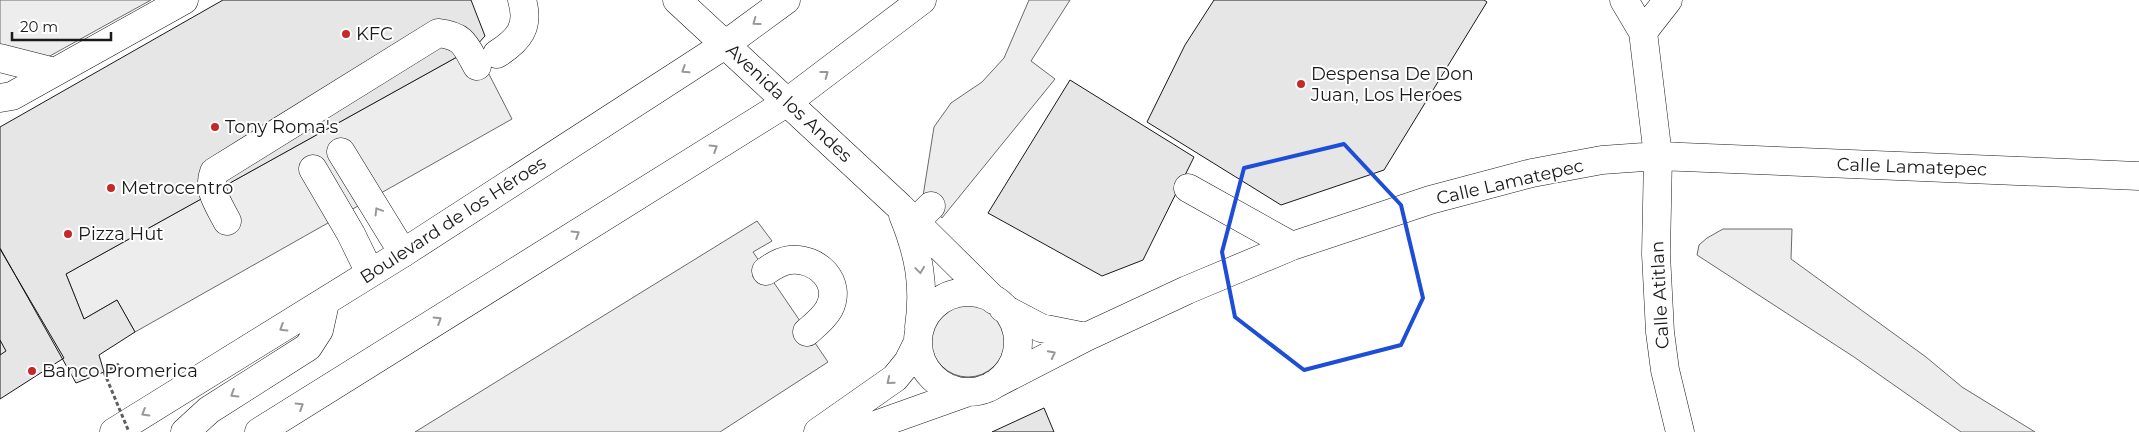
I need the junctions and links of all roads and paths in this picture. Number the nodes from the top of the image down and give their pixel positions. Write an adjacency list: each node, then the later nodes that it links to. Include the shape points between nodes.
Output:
1 (184, 0): 11 (street)
2 (522, 0): 18 (street, via 526,18 522,32 512,45 487,60 462,39 438,33 214,172 210,181 213,194)
3 (677, 0): 9 (street, Avenida los Andes)
4 (786, 0): 9 (street, Boulevard de los Héroes, one-way to 9)
5 (922, 0): 13 (street, one-way to 5)
6 (1624, 0): 8 (street)
7 (1668, 0): 8 (street)
8 (1643, 32): 14 (street, Calle Atitlan)
9 (726, 44): 13 (street, Avenida los Andes); 20 (street, Boulevard de los Héroes, one-way to 20)
10 (0, 58): 11 (street)
11 (55, 72): 12 (street, via 12,96)
12 (0, 98)
13 (786, 103): 17 (street, Avenida los Andes); 32 (street, one-way to 13)
14 (1658, 156): 15 (street, Calle Lamatepec); 19 (street, Calle Lamatepec, via 1602,160 1532,172 1430,200); 35 (street, Calle Atitlan, via 1656,254 1659,322 1665,370)
15 (2139, 176)
16 (1188, 188): 19 (street)
17 (915, 212): 23 (street, Avenida los Andes); 25 (street, Avenida los Andes, one-way to 25, via 922,294)
18 (227, 221)
19 (1292, 246): 26 (street, Calle Lamatepec)
20 (386, 263): 20 (street, via 326,161 352,234); 22 (street, Boulevard de los Héroes)
21 (766, 271): 24 (street, via 781,262 805,261 819,267 828,276 832,285 829,308)
22 (325, 303): 29 (street, Boulevard de los Héroes, one-way to 29); 31 (street, one-way to 31, via 319,330 308,347 209,410)
23 (999, 304): 25 (street, via 969,292 942,299 923,320); 26 (street, via 1041,328); 28 (street, via 1011,317 1018,340 1016,353 1006,374)
24 (807, 332)
25 (918, 337): 28 (street, via 920,360 937,382 949,389); 33 (street, Avenida los Andes, one-way to 33, via 908,362 895,378)
26 (1086, 337): 28 (street, Calle Lamatepec, one-way to 26)
27 (121, 362): 30 (path, bridge, via 104,372)
28 (980, 388): 34 (street)
29 (114, 432)
30 (129, 432)
31 (185, 432)
32 (259, 432)
33 (818, 432)
34 (856, 432)
35 (1680, 432)

